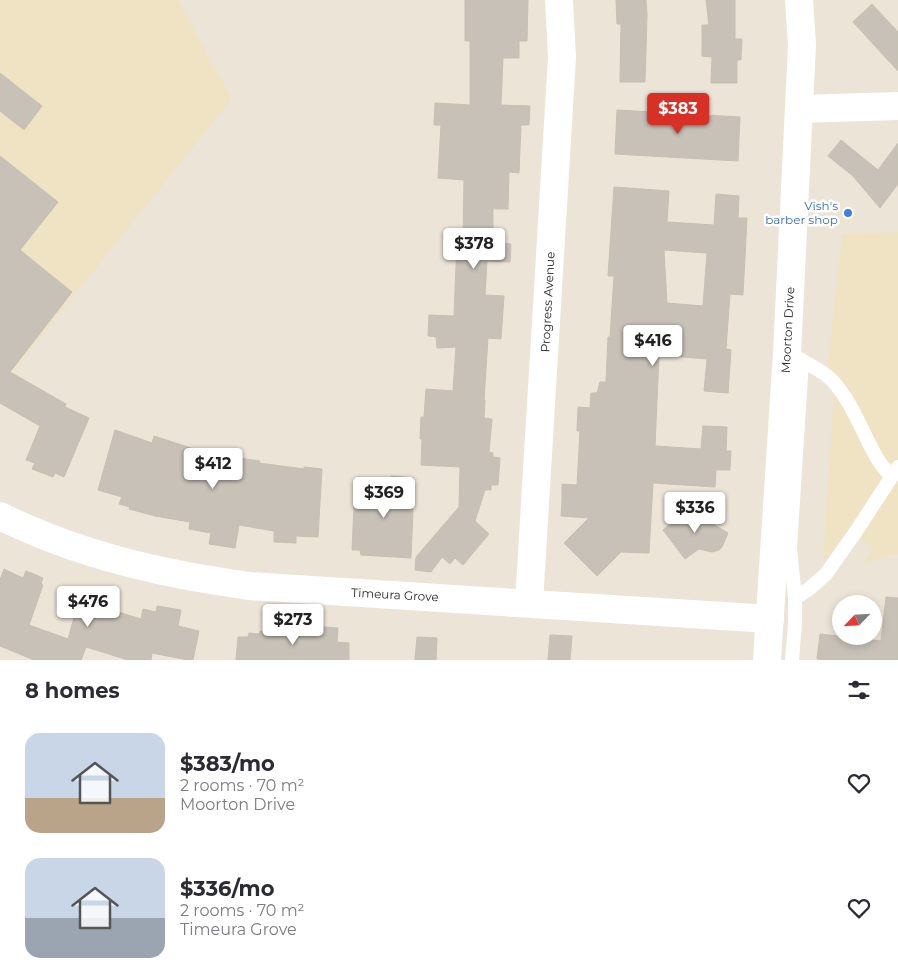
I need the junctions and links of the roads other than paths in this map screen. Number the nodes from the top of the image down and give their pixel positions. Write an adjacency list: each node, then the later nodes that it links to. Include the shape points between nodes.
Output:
1 (559, 0): 9 (street, Progress Avenue, via 562,57)
2 (799, 0): 4 (street, Moorton Drive, via 802,45)
3 (898, 106): 4 (street)
4 (799, 108): 5 (street, Moorton Drive)
5 (795, 357): 6 (lane, via 828,376 850,406 878,460); 8 (lane, via 790,548); 10 (street, Moorton Drive)
6 (895, 472): 8 (lane, via 826,574)
7 (0, 516): 9 (street, Timeura Grove, via 65,544 186,576 249,586)
8 (795, 598): 12 (lane)
9 (529, 603): 10 (street, Timeura Grove)
10 (770, 619): 11 (street, Moorton Drive)
11 (767, 660)
12 (792, 660)

